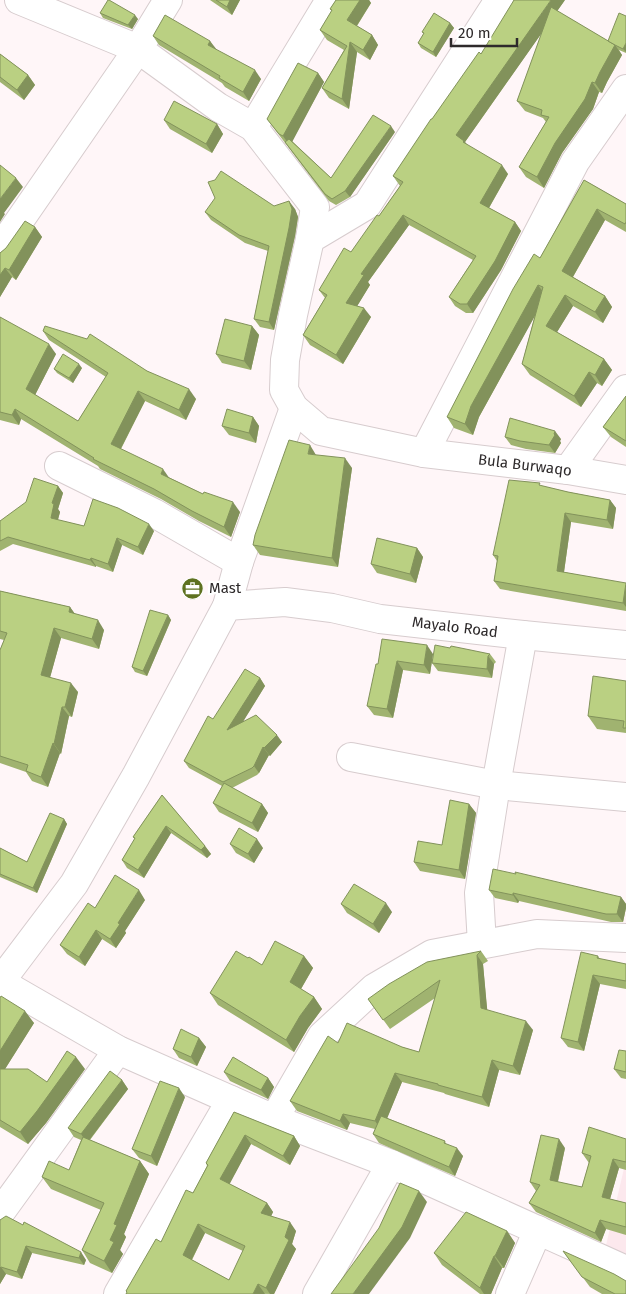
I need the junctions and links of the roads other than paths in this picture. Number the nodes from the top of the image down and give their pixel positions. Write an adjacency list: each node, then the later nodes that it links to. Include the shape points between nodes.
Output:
1 (20, 0): 5 (street)
2 (168, 0): 5 (street)
3 (330, 0): 7 (street)
4 (499, 0): 8 (street, via 366,205)
5 (138, 49): 7 (street, via 218,107); 9 (street)
6 (626, 89): 12 (street, via 575,162)
7 (253, 127): 8 (street, via 315,207)
8 (310, 238): 11 (street, via 285,360 284,390)
9 (0, 249)
10 (626, 389): 14 (street)
11 (294, 408): 12 (street, Bula Burwaqo, via 321,431); 16 (street)
12 (424, 453): 14 (street, Bula Burwaqo)
13 (59, 466): 16 (street, via 154,513)
14 (568, 470): 15 (street, Bula Burwaqo)
15 (626, 480)
16 (239, 562): 17 (street)
17 (227, 606): 18 (street, Mayalo Road, via 285,602 380,619); 25 (street, via 74,884)
18 (522, 635): 19 (street, Mayalo Road); 21 (street)
19 (626, 645)
20 (351, 756): 21 (street)
21 (496, 785): 22 (street); 24 (street, via 479,893)
22 (626, 797)
23 (626, 938): 24 (street, via 537,934)
24 (482, 944): 28 (street, via 432,954 374,988 322,1036)
25 (0, 982): 26 (street)
26 (118, 1050): 27 (street); 30 (street)
27 (231, 1100): 28 (street); 33 (street)
28 (274, 1119): 29 (street)
29 (391, 1164): 31 (street); 34 (street)
30 (0, 1213)
31 (538, 1230): 32 (street); 35 (street)
32 (626, 1270)
33 (118, 1294)
34 (317, 1294)
35 (510, 1294)

